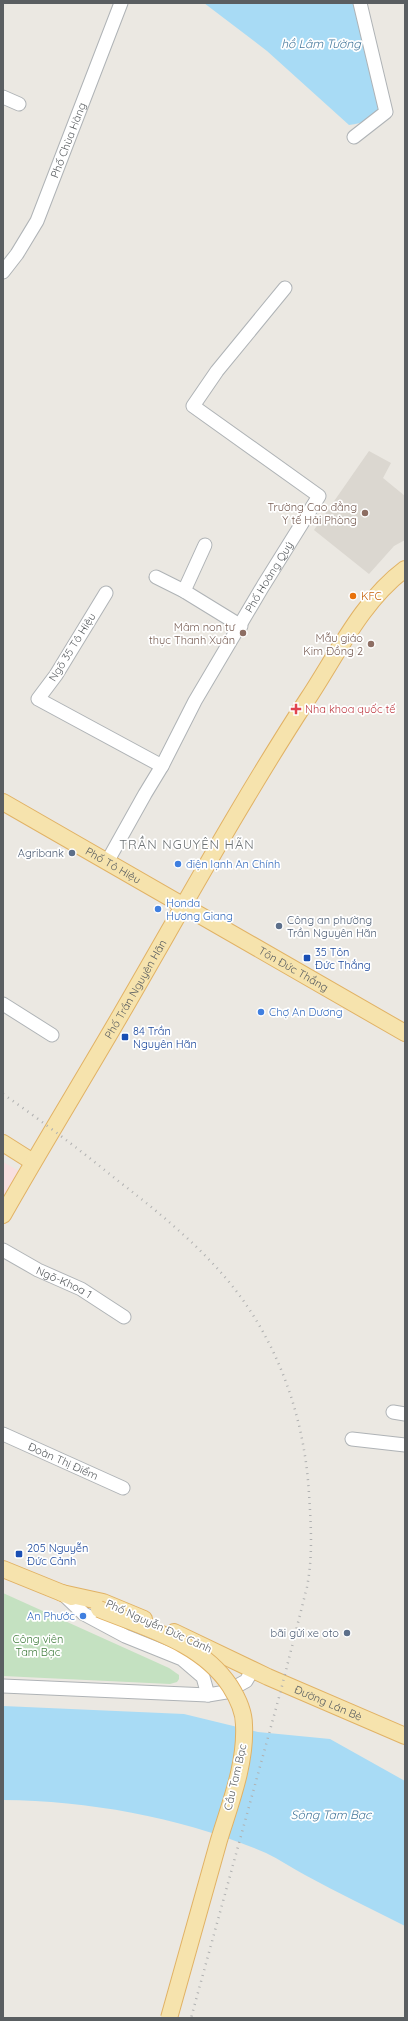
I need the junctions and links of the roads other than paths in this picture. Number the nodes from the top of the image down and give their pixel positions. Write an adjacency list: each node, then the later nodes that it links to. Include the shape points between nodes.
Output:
1 (121, 3): 6 (street, Phố Chùa Hàng, via 37,221 18,254)
2 (360, 3): 5 (street, via 386,112)
3 (3, 97): 4 (street)
4 (19, 104)
5 (354, 137)
6 (3, 272)
7 (285, 288): 13 (street, Phố Hoàng Quý, via 217,371 193,406 319,496)
8 (204, 545): 11 (street)
9 (405, 569): 17 (main road, Phố Trần Nguyên Hãn, via 391,579 360,616 283,737)
10 (156, 577): 11 (street)
11 (184, 591): 13 (street)
12 (106, 593): 14 (street, Ngõ 35 Tô Hiệu, via 56,675 38,699)
13 (241, 626): 14 (street, Phố Hoàng Quý, via 195,701)
14 (162, 766): 16 (street, Phố Hoàng Quý)
15 (3, 802): 16 (main road, Phố Tô Hiệu)
16 (107, 862): 17 (main road, Phố Tô Hiệu)
17 (183, 904): 19 (main road, Tôn Đức Thắng); 22 (main road, Phố Trần Nguyên Hãn)
18 (3, 1004): 20 (street)
19 (405, 1033)
20 (52, 1035)
21 (3, 1143): 22 (main road)
22 (33, 1162): 23 (main road, Phố Trần Nguyên Hãn)
23 (3, 1214)
24 (3, 1250): 25 (street, Ngõ-Khoa 1, via 38,1270 81,1289)
25 (124, 1317)
26 (3, 1434): 29 (street, Đoàn Thị Điểm)
27 (352, 1439): 28 (street)
28 (405, 1445)
29 (123, 1488)
30 (3, 1568): 31 (main road, Phố Nguyễn Đức Cảnh)
31 (62, 1593): 32 (main road, Phố Nguyễn Đức Cảnh); 33 (main road, Phố Nguyễn Đức Cảnh, via 103,1602 161,1626); 35 (street, via 84,1614 125,1636 182,1659 203,1677)
32 (99, 1609): 37 (main road, Cầu Tam Bạc, bridge, via 181,1642 205,1657 230,1685 238,1701 244,1724 244,1744 235,1787)
33 (253, 1670): 35 (street, via 246,1682 226,1692); 36 (main road, Đường Lán Bè)
34 (3, 1686): 35 (street)
35 (208, 1695)
36 (405, 1736)
37 (168, 2018)

